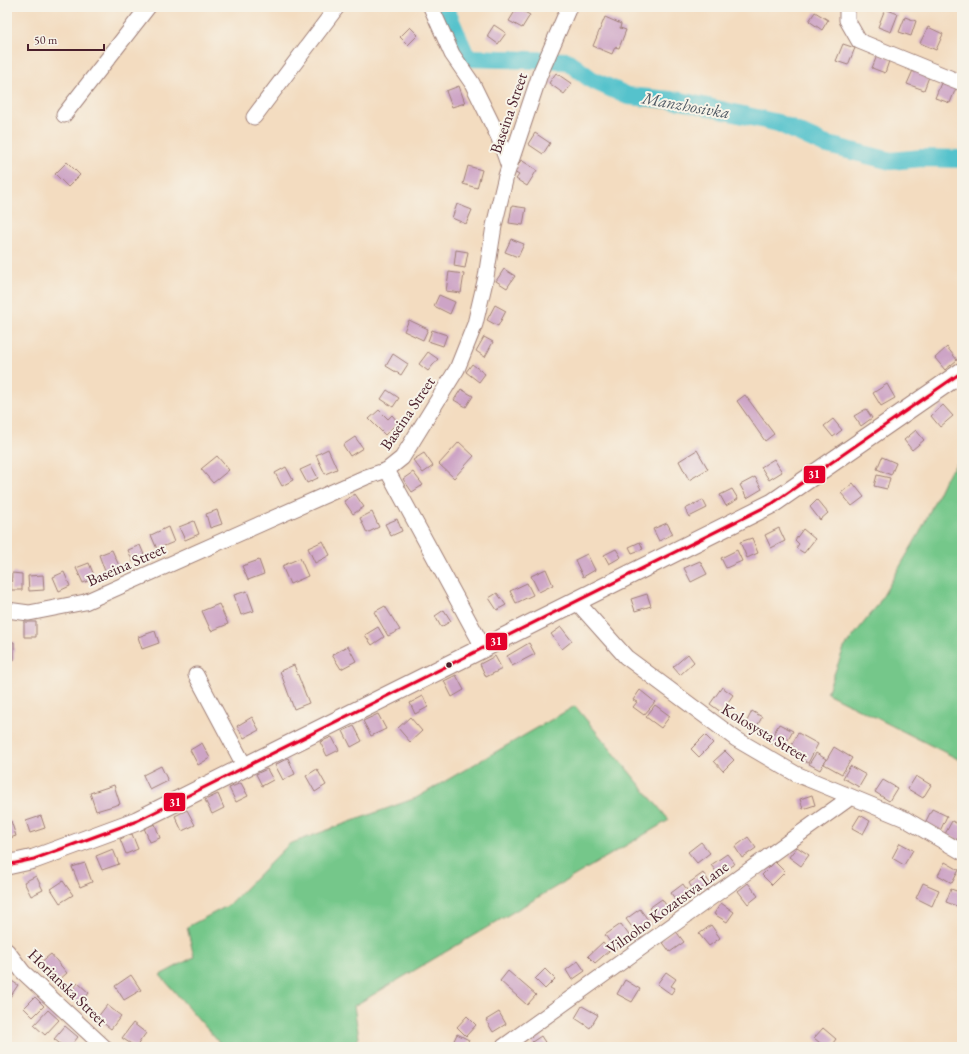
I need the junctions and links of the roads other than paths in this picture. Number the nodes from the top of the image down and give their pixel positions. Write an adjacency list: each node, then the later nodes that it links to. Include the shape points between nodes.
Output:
1 (148, 7): 7 (street)
2 (337, 7): 8 (street)
3 (431, 7): 9 (street, via 452,54 472,83 499,138)
4 (569, 7): 9 (street, Baseina Street, via 540,74)
5 (847, 7): 6 (street, via 847,20 859,41)
6 (962, 83)
7 (64, 115)
8 (254, 117)
9 (509, 167): 11 (street, Baseina Street, via 494,226 475,324 460,362 414,441 402,458)
10 (962, 372): 12 (main road, via 773,503)
11 (387, 470): 13 (street, Baseina Street, via 85,602 29,613); 14 (street)
12 (577, 602): 14 (main road); 17 (street, Kolosysta Street, via 626,656 736,739 796,774)
13 (7, 610)
14 (483, 647): 16 (main road)
15 (196, 675): 16 (street)
16 (245, 767): 19 (main road, via 137,821 41,857)
17 (851, 797): 18 (street, Kolosysta Street, via 906,819); 22 (street, Vilnoho Kozatstva Lane)
18 (962, 852)
19 (7, 865)
20 (7, 951): 21 (street, Horianska Street, via 23,972)
21 (104, 1047)
22 (503, 1047)

